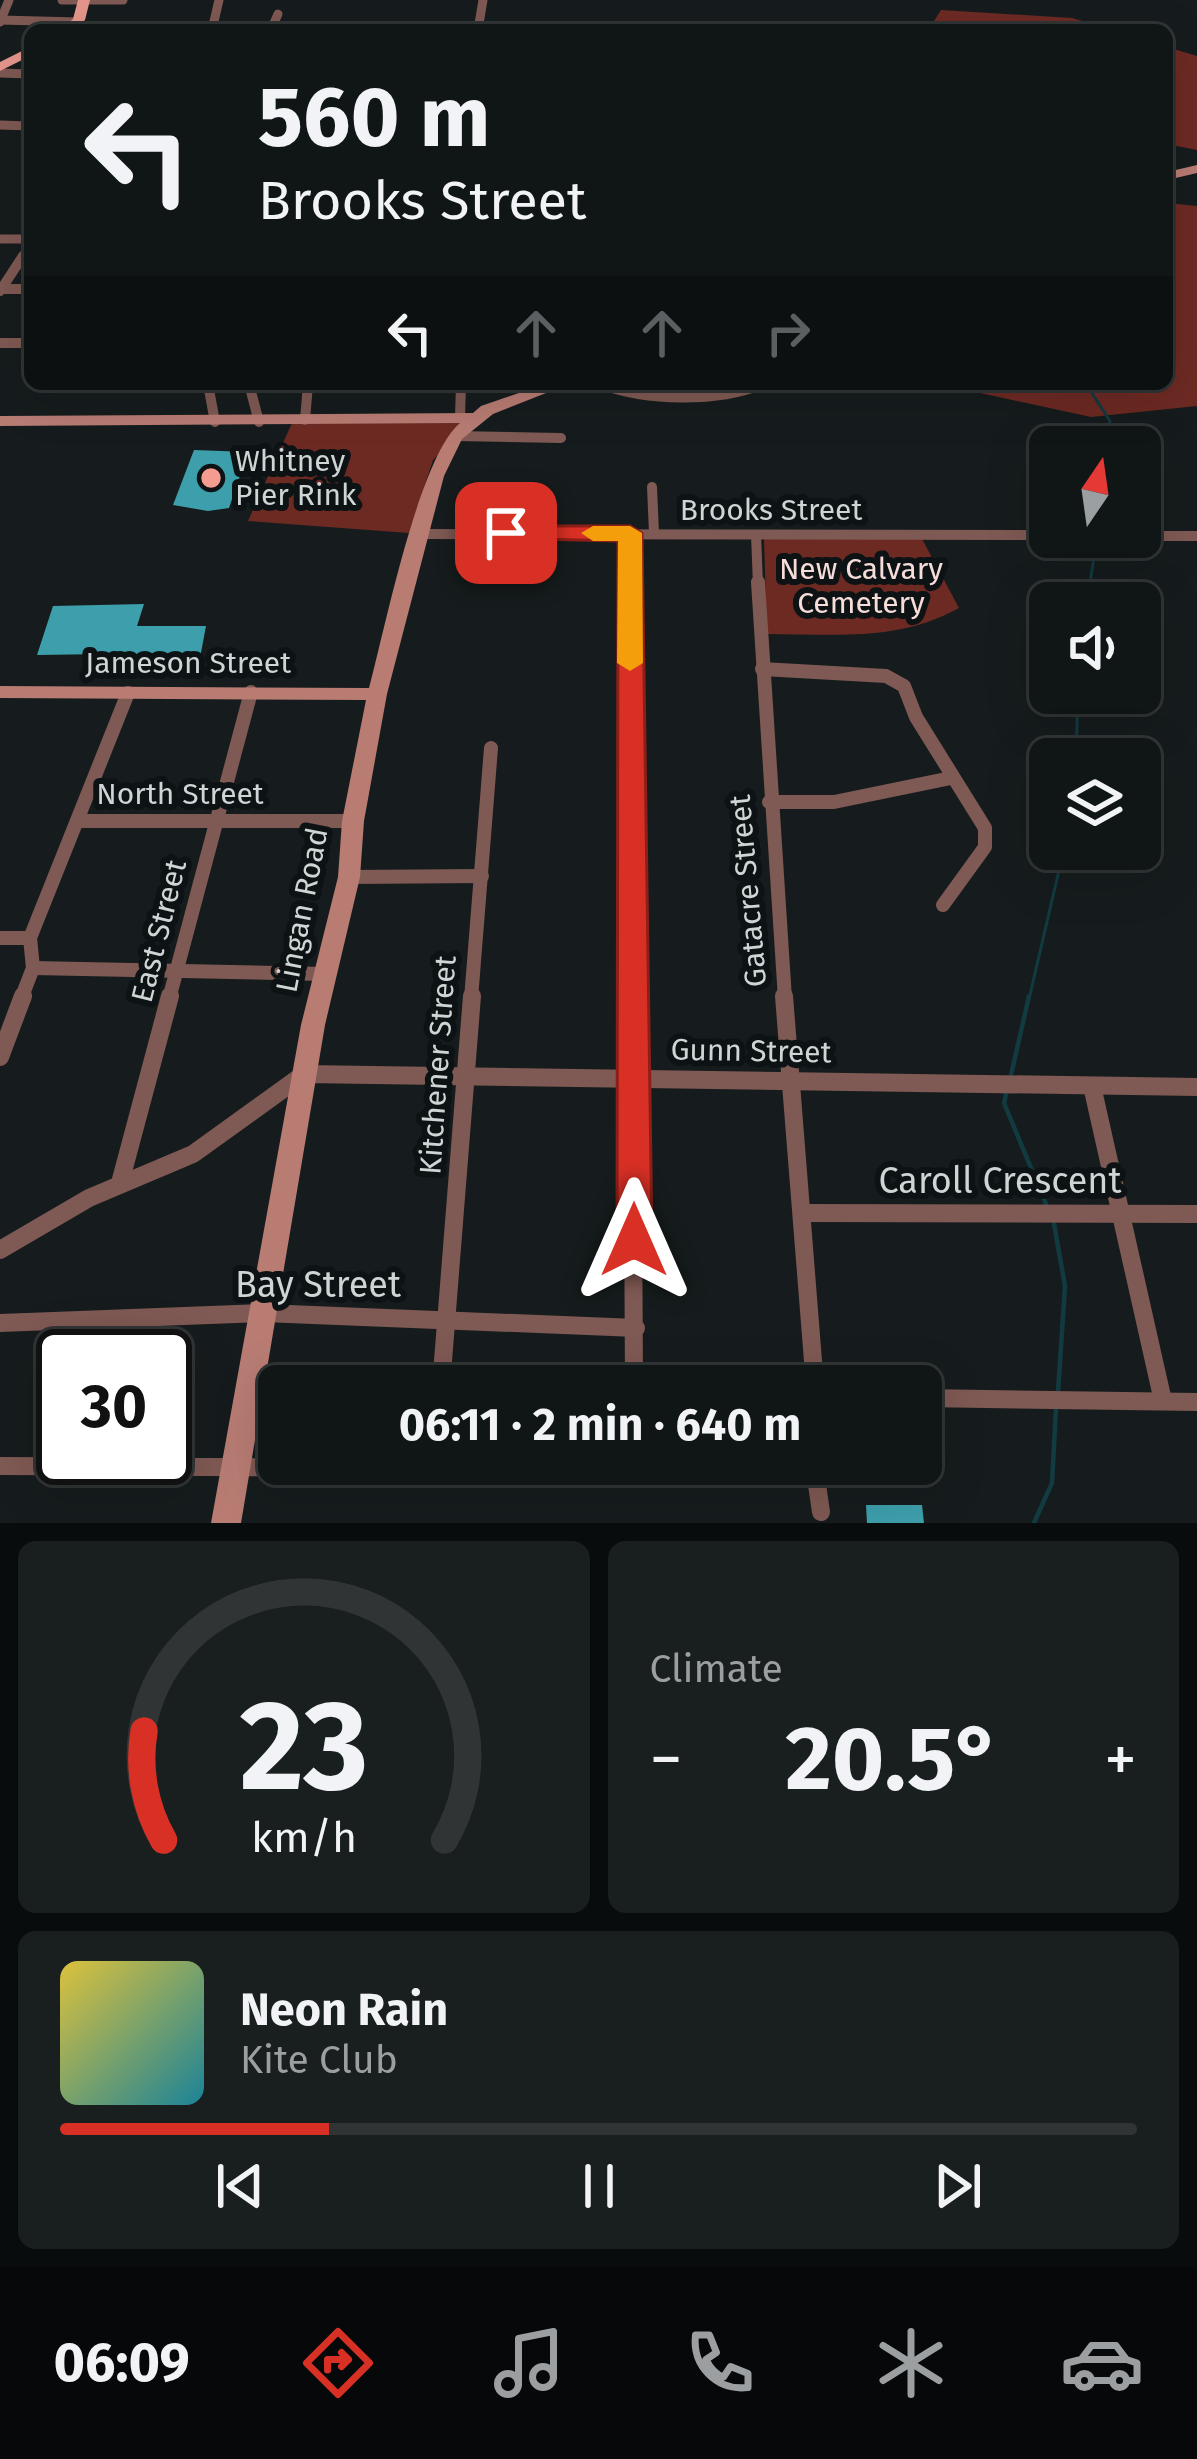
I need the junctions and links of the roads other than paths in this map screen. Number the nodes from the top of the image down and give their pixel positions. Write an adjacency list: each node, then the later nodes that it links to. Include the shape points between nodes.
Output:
1 (9, 0): 6 (street)
2 (62, 0): 4 (street)
3 (123, 0): 4 (street)
4 (83, 1)
5 (278, 14): 8 (street)
6 (1, 21): 7 (street)
7 (44, 24)
8 (274, 24)
9 (24, 252): 10 (street)
10 (0, 290)
11 (209, 390): 20 (street)
12 (251, 390): 21 (street)
13 (307, 390): 18 (street)
14 (461, 390): 22 (street)
15 (543, 390): 22 (street)
16 (613, 390): 17 (street)
17 (749, 390)
18 (305, 419): 21 (street); 22 (street)
19 (0, 421): 20 (street)
20 (215, 422): 21 (street)
21 (260, 422)
22 (464, 424): 23 (street); 27 (street, Lingan Road, via 435,476)
23 (561, 438)
24 (652, 487): 26 (street)
25 (630, 533): 26 (street, Brooks Street); 27 (street, Brooks Street); 54 (street)
26 (654, 533): 28 (street, Brooks Street)
27 (420, 534): 36 (street, Lingan Road)
28 (756, 535): 29 (street, Brooks Street); 32 (street, Gatacre Street)
29 (1029, 535)
30 (1161, 536): 31 (street)
31 (1197, 536)
32 (762, 669): 38 (street, via 899,682); 39 (street, Gatacre Street)
33 (0, 692): 35 (street, Jameson Street)
34 (251, 692): 35 (street, Jameson Street); 36 (street, Jameson Street); 42 (street, East Street)
35 (128, 693): 40 (street)
36 (377, 694): 41 (street, Lingan Road)
37 (491, 748): 44 (street, Kitchener Street)
38 (952, 778): 39 (street, via 834,802); 45 (street, via 986,837)
39 (770, 802): 55 (street, Gatacre Street)
40 (78, 821): 42 (street, North Street); 47 (street)
41 (353, 821): 42 (street, North Street); 43 (street, Lingan Road)
42 (215, 822): 49 (street, East Street)
43 (349, 877): 44 (street); 50 (street, Lingan Road)
44 (482, 877): 53 (street, Kitchener Street)
45 (944, 905)
46 (0, 938): 47 (street)
47 (30, 938): 48 (street)
48 (33, 968): 49 (street); 51 (street)
49 (177, 970): 50 (street); 58 (street, East Street)
50 (325, 974): 52 (street, Lingan Road)
51 (1, 1051)
52 (304, 1074): 53 (street, Gunn Street); 58 (street, via 193,1154); 63 (street, Lingan Road)
53 (467, 1074): 54 (street, Gunn Street); 64 (street, Kitchener Street)
54 (633, 1077): 55 (street, Gunn Street); 66 (street)
55 (794, 1078): 56 (street, Gunn Street); 59 (street, Gatacre Street)
56 (1092, 1086): 57 (street, Gunn Street); 60 (street)
57 (1197, 1087)
58 (120, 1183): 62 (street)
59 (802, 1213): 60 (street, Caroll Crescent); 69 (street, Gatacre Street)
60 (1123, 1213): 61 (street, Caroll Crescent); 71 (street)
61 (1197, 1214)
62 (0, 1250)
63 (264, 1313): 64 (street, Bay Street); 65 (street, Bay Street); 74 (street, Lingan Road)
64 (448, 1318): 66 (street, Bay Street); 67 (street, Kitchener Street)
65 (0, 1323)
66 (636, 1328): 68 (street)
67 (443, 1365)
68 (635, 1365)
69 (813, 1365)
70 (942, 1398): 71 (street)
71 (1163, 1401): 72 (street)
72 (1197, 1402)
73 (0, 1466): 74 (street)
74 (238, 1466): 75 (street); 78 (street, Lingan Road)
75 (258, 1466)
76 (816, 1485): 77 (street)
77 (821, 1512)
78 (226, 1523)

